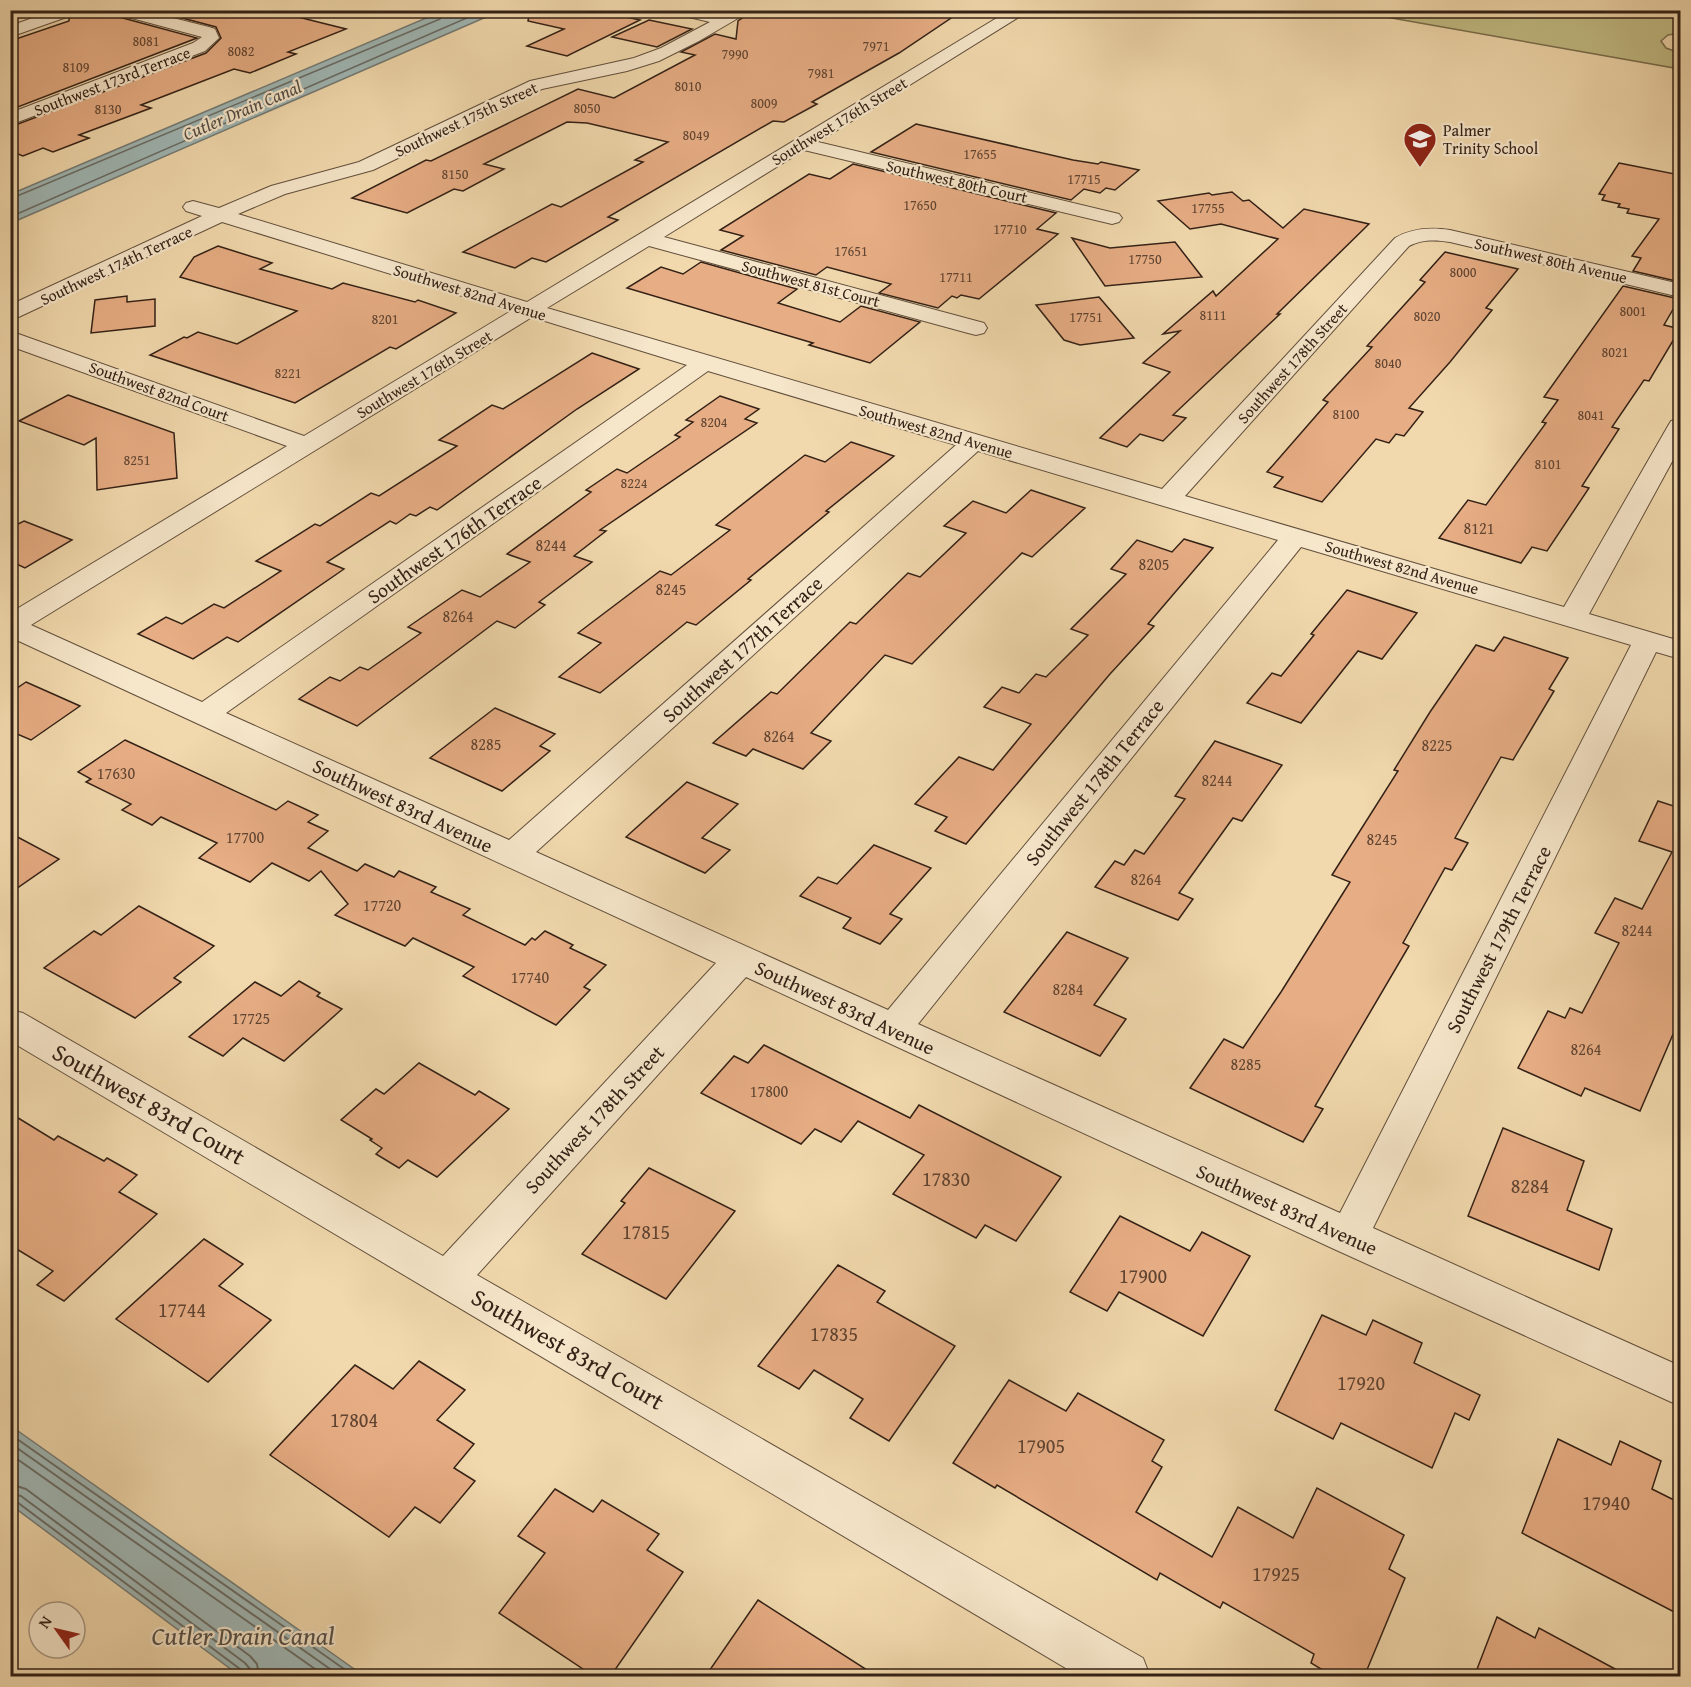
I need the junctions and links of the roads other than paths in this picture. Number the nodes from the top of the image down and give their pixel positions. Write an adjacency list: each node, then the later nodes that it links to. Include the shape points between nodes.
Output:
1 (72, 10): 7 (street)
2 (119, 10): 8 (street, Southwest 173rd Terrace, via 204,31 211,38 199,47)
3 (678, 10): 6 (street)
4 (744, 10): 6 (street, Southwest 175th Street)
5 (1022, 10): 9 (street, Southwest 176th Street)
6 (724, 20): 11 (street, Southwest 175th Street, via 640,62 536,85 366,166 278,190)
7 (10, 32)
8 (10, 120)
9 (801, 144): 12 (street, Southwest 80th Court); 14 (street, Southwest 176th Street)
10 (193, 207): 11 (street, Southwest 82nd Avenue)
11 (221, 215): 16 (street, Southwest 82nd Avenue); 17 (street, Southwest 174th Terrace)
12 (1112, 218)
13 (1420, 234): 15 (street, Southwest 80th Avenue, via 1450,236); 24 (street, Southwest 178th Street, via 1402,242)
14 (645, 238): 16 (street, Southwest 176th Street); 18 (street, Southwest 81st Court)
15 (1680, 290)
16 (531, 310): 20 (street, Southwest 82nd Avenue); 23 (street, Southwest 176th Street)
17 (10, 314)
18 (976, 328)
19 (10, 338): 23 (street, Southwest 82nd Court)
20 (705, 363): 22 (street, Southwest 82nd Avenue); 29 (street, Southwest 176th Terrace)
21 (1680, 426): 26 (street)
22 (973, 442): 24 (street, Southwest 82nd Avenue); 30 (street, Southwest 177th Terrace)
23 (307, 445): 27 (street, Southwest 176th Street)
24 (1168, 499): 25 (street, Southwest 82nd Avenue)
25 (1296, 536): 26 (street, Southwest 82nd Avenue); 33 (street, Southwest 178th Terrace)
26 (1573, 617): 28 (street, Southwest 82nd Avenue)
27 (10, 626): 29 (street, Southwest 83rd Avenue)
28 (1664, 645): 34 (street, Southwest 179th Terrace)
29 (204, 714): 30 (street, Southwest 83rd Avenue)
30 (512, 855): 31 (street, Southwest 83rd Avenue)
31 (741, 959): 33 (street, Southwest 83rd Avenue); 35 (street, Southwest 178th Street)
32 (10, 1023): 35 (street, Southwest 83rd Court)
33 (892, 1030): 34 (street, Southwest 83rd Avenue)
34 (1348, 1237): 36 (street, Southwest 83rd Avenue)
35 (448, 1279): 37 (street, Southwest 83rd Court)
36 (1680, 1388)
37 (1125, 1677)

